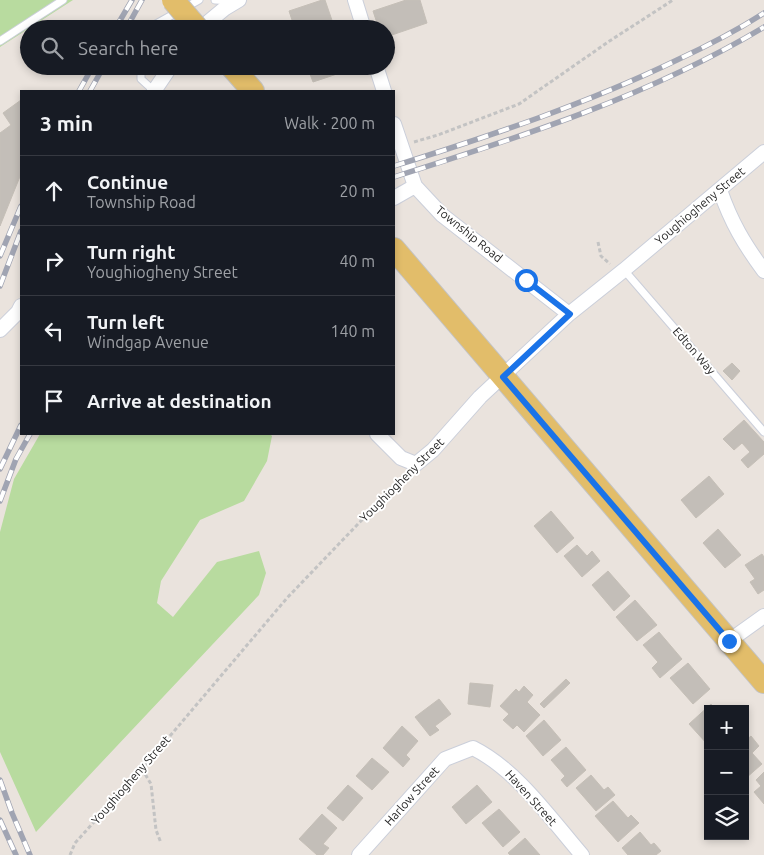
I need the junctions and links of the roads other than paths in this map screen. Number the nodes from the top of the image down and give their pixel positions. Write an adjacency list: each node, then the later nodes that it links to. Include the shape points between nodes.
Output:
1 (63, 0): 7 (lane)
2 (173, 0): 9 (main road, bridge)
3 (199, 0): 8 (lane)
4 (215, 0): 6 (lane)
5 (355, 0): 11 (street)
6 (238, 1): 10 (street)
7 (32, 20)
8 (163, 20)
9 (191, 20)
10 (210, 20)
11 (361, 20)
12 (20, 28): 13 (lane)
13 (0, 41)
14 (142, 75): 18 (lane)
15 (165, 75): 19 (street)
16 (239, 75): 20 (main road)
17 (379, 75): 21 (street)
18 (153, 90)
19 (155, 90)
20 (252, 90)
21 (384, 90)
22 (395, 131): 24 (street, Township Road)
23 (764, 152): 25 (street, Youghiogheny Street)
24 (415, 186): 26 (street); 31 (street, Township Road, via 442,215)
25 (720, 190): 28 (street, Youghiogheny Street); 29 (street, via 734,226)
26 (395, 197)
27 (395, 250): 33 (main road)
28 (624, 270): 31 (street, Youghiogheny Street); 34 (lane, Edton Way)
29 (764, 271)
30 (20, 307): 32 (street)
31 (570, 314): 33 (street, Youghiogheny Street)
32 (0, 330)
33 (503, 377): 35 (street, Youghiogheny Street, via 416,464 401,458); 37 (main road)
34 (764, 432)
35 (377, 435)
36 (764, 616): 37 (street)
37 (729, 641): 38 (main road)
38 (764, 682)
39 (474, 748): 40 (street, Harlow Street, via 445,760); 41 (street, Haven Street, via 514,776)
40 (359, 855)
41 (582, 855)

